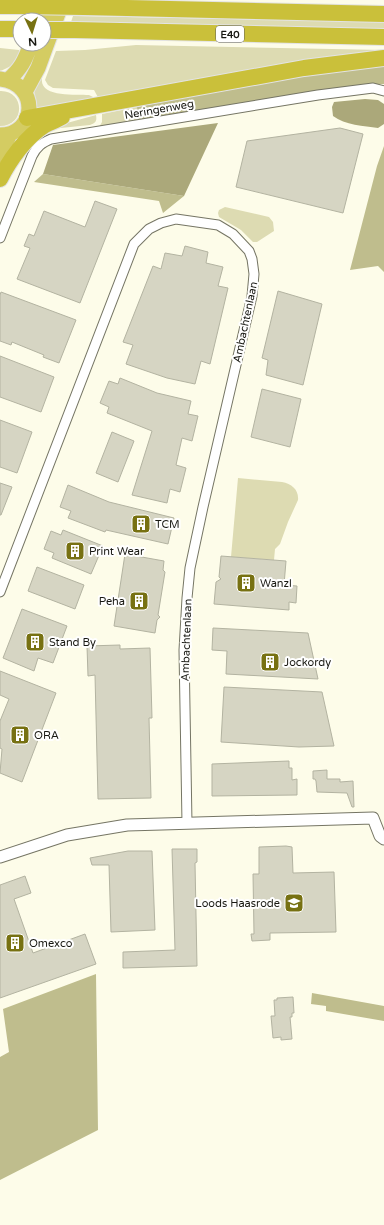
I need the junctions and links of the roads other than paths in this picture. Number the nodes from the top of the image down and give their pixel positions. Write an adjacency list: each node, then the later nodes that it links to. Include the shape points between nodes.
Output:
1 (51, 2): 2 (highway, E40, bridge); 3 (highway); 4 (highway, E40, bridge, via 84,7); 11 (highway, via 38,68)
2 (0, 6)
3 (45, 12)
4 (384, 14)
5 (52, 30): 6 (highway, E40, bridge)
6 (384, 37)
7 (28, 52): 9 (highway, via 18,72)
8 (384, 58): 12 (highway, via 304,68)
9 (4, 80): 11 (highway, via 15,83)
10 (384, 91): 17 (street, Neringenweg, via 373,88 318,95 51,140 36,148)
11 (25, 92): 13 (highway, via 29,109)
12 (79, 109): 13 (highway); 16 (highway, via 46,125 28,139 5,168)
13 (27, 118): 14 (highway, via 17,130)
14 (5, 134): 15 (highway)
15 (0, 155)
16 (0, 179)
17 (0, 238)
18 (0, 592): 19 (street, Ambachtenlaan, via 134,244 149,229 176,219 218,225 233,234 249,251 254,274 250,304 190,568 184,650)
19 (187, 823): 20 (street, via 373,818); 21 (street, via 127,825 93,830 67,835)
20 (383, 840)
21 (0, 857)

